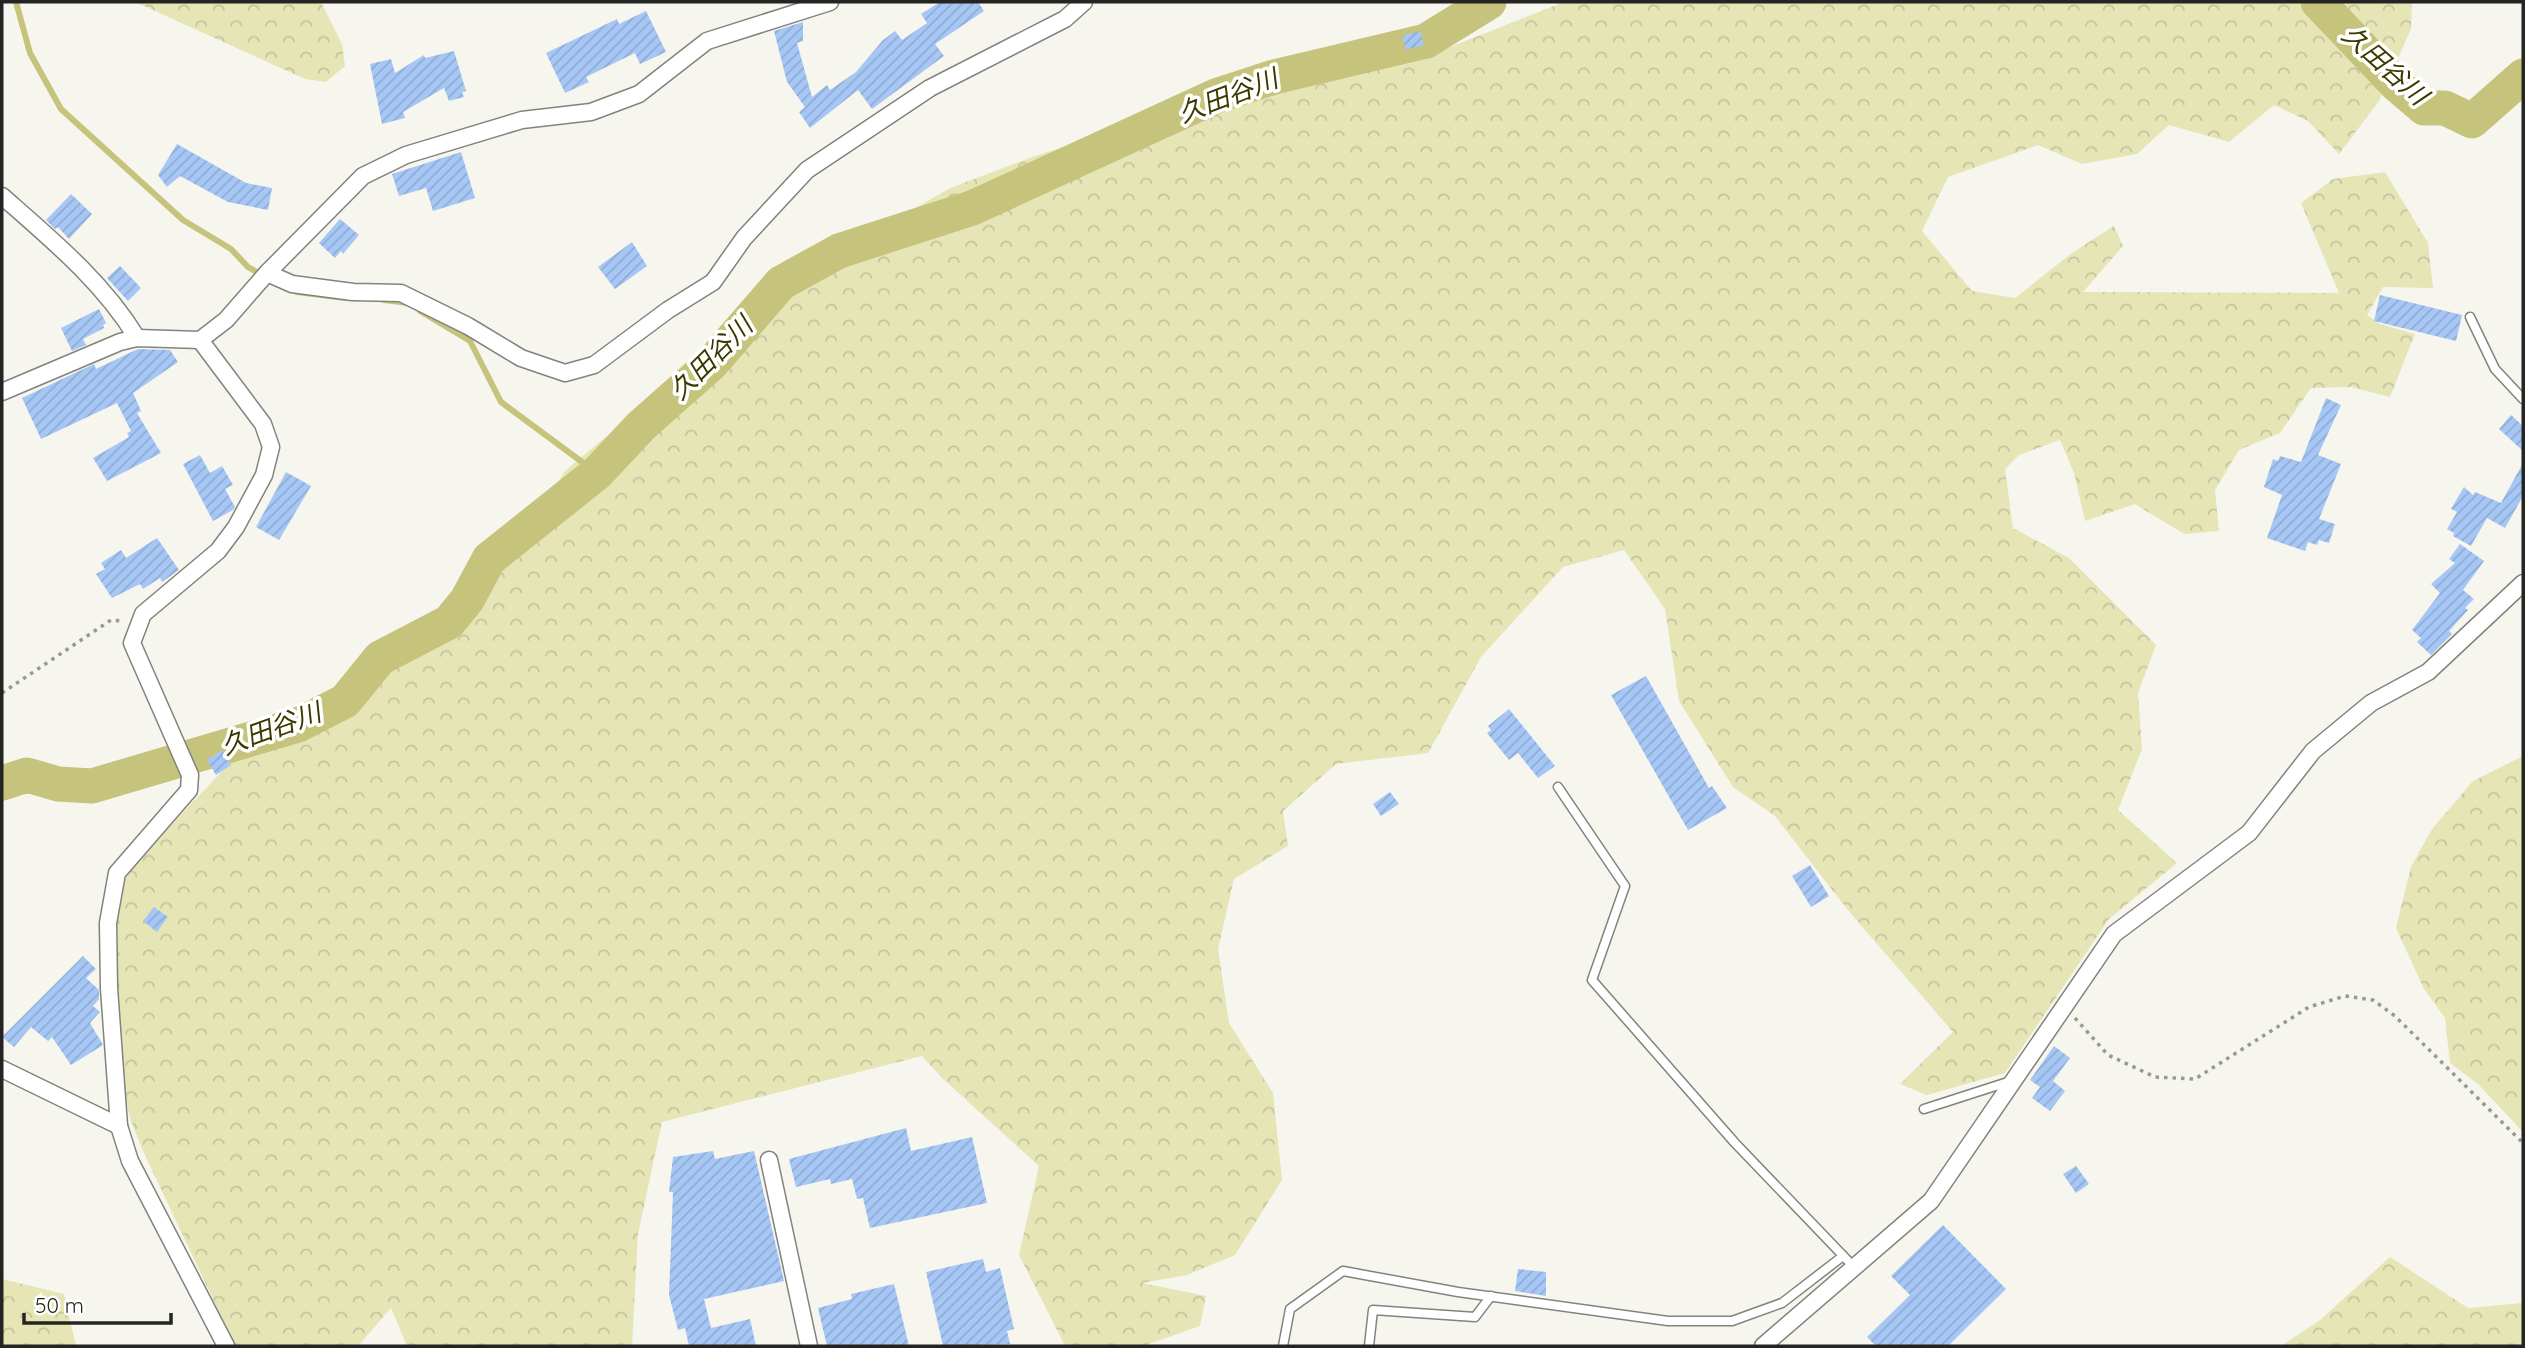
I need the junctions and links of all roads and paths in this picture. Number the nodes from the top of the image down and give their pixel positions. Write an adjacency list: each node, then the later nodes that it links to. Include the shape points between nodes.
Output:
1 (830, 2): 4 (street, via 708,41 639,94 591,112 522,120 406,155 363,176)
2 (1084, 2): 4 (street, via 1065,19 930,88 807,170 744,238 713,282 594,365 565,373 521,358 401,293 292,284)
3 (2, 196): 6 (street, via 119,308)
4 (267, 273): 7 (street, via 226,320)
5 (2470, 317): 9 (lane, via 2495,369)
6 (137, 338): 7 (street); 8 (street)
7 (200, 340): 11 (street, via 263,424 271,447 264,475 236,527 218,551 143,614)
8 (2, 392)
9 (2523, 400)
10 (2523, 583): 14 (street, via 2428,672 2371,703 2313,751 2249,833 2114,934)
11 (139, 624): 12 (path, via 111,620); 18 (street, via 132,643 190,775 189,790 117,873 108,923)
12 (2, 693)
13 (1558, 787): 21 (lane, via 1625,886 1592,981 1735,1143)
14 (2065, 1006): 16 (street); 19 (path, via 2108,1055 2155,1077 2195,1079 2309,1007 2345,996 2373,1000 2395,1016)
15 (2, 1069): 18 (street)
16 (2014, 1080): 17 (lane); 21 (street, via 1931,1201)
17 (1924, 1109)
18 (120, 1126): 23 (street, via 130,1161)
19 (2523, 1143)
20 (769, 1160): 24 (street)
21 (1848, 1261): 22 (lane, via 1782,1304 1732,1321 1668,1321); 27 (street)
22 (1491, 1296): 25 (lane, via 1343,1271 1290,1309); 26 (lane, via 1475,1317 1373,1310)
23 (226, 1346)
24 (809, 1346)
25 (1283, 1346)
26 (1368, 1346)
27 (1763, 1346)

